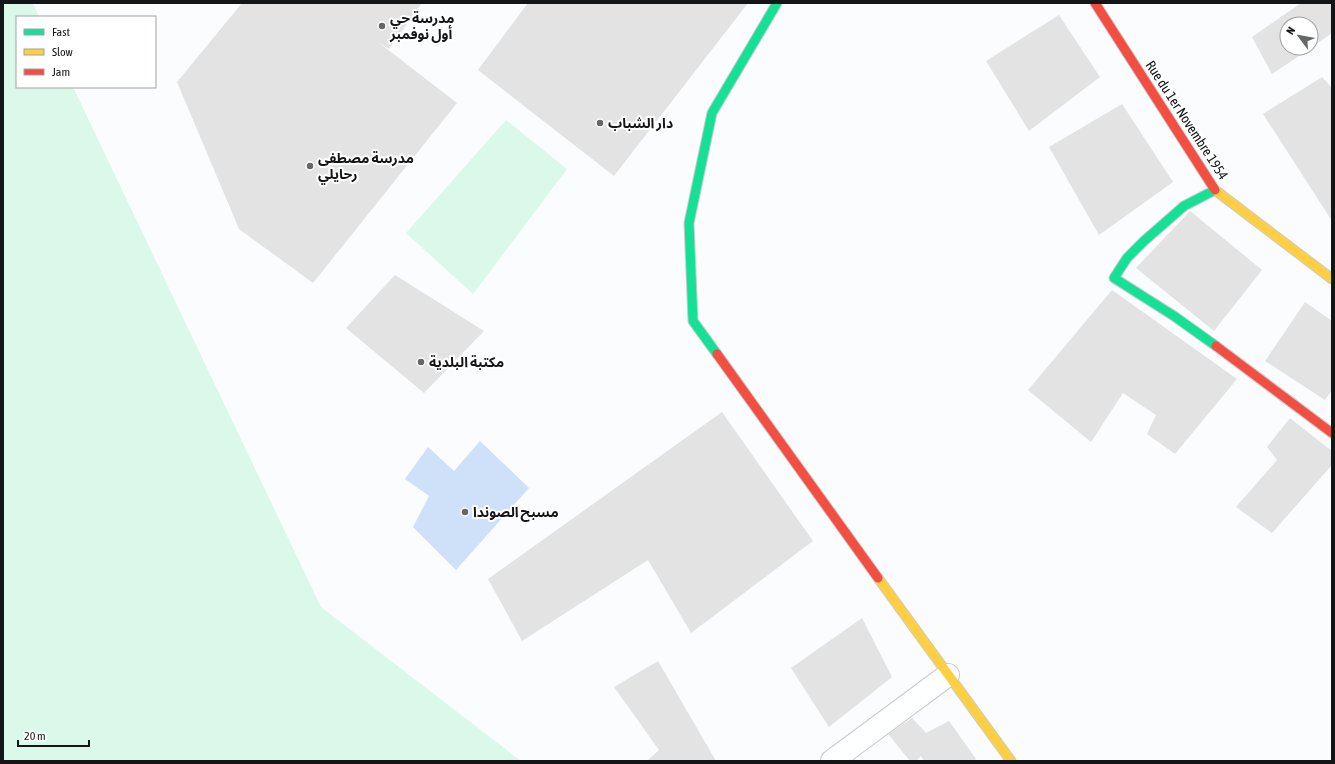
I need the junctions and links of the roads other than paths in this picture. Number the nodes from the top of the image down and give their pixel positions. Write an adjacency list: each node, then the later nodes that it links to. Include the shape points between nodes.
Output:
1 (777, 3): 6 (street, via 712,113 689,223 693,321)
2 (1095, 3): 3 (street, Rue du 1er Novembre 1954)
3 (1215, 190): 4 (street, Rue du 1er Novembre 1954); 5 (street, via 1184,206 1155,231 1127,258 1114,278 1242,365)
4 (1332, 278)
5 (1332, 433)
6 (948, 675): 7 (street); 8 (street)
7 (1009, 760)
8 (832, 761)

